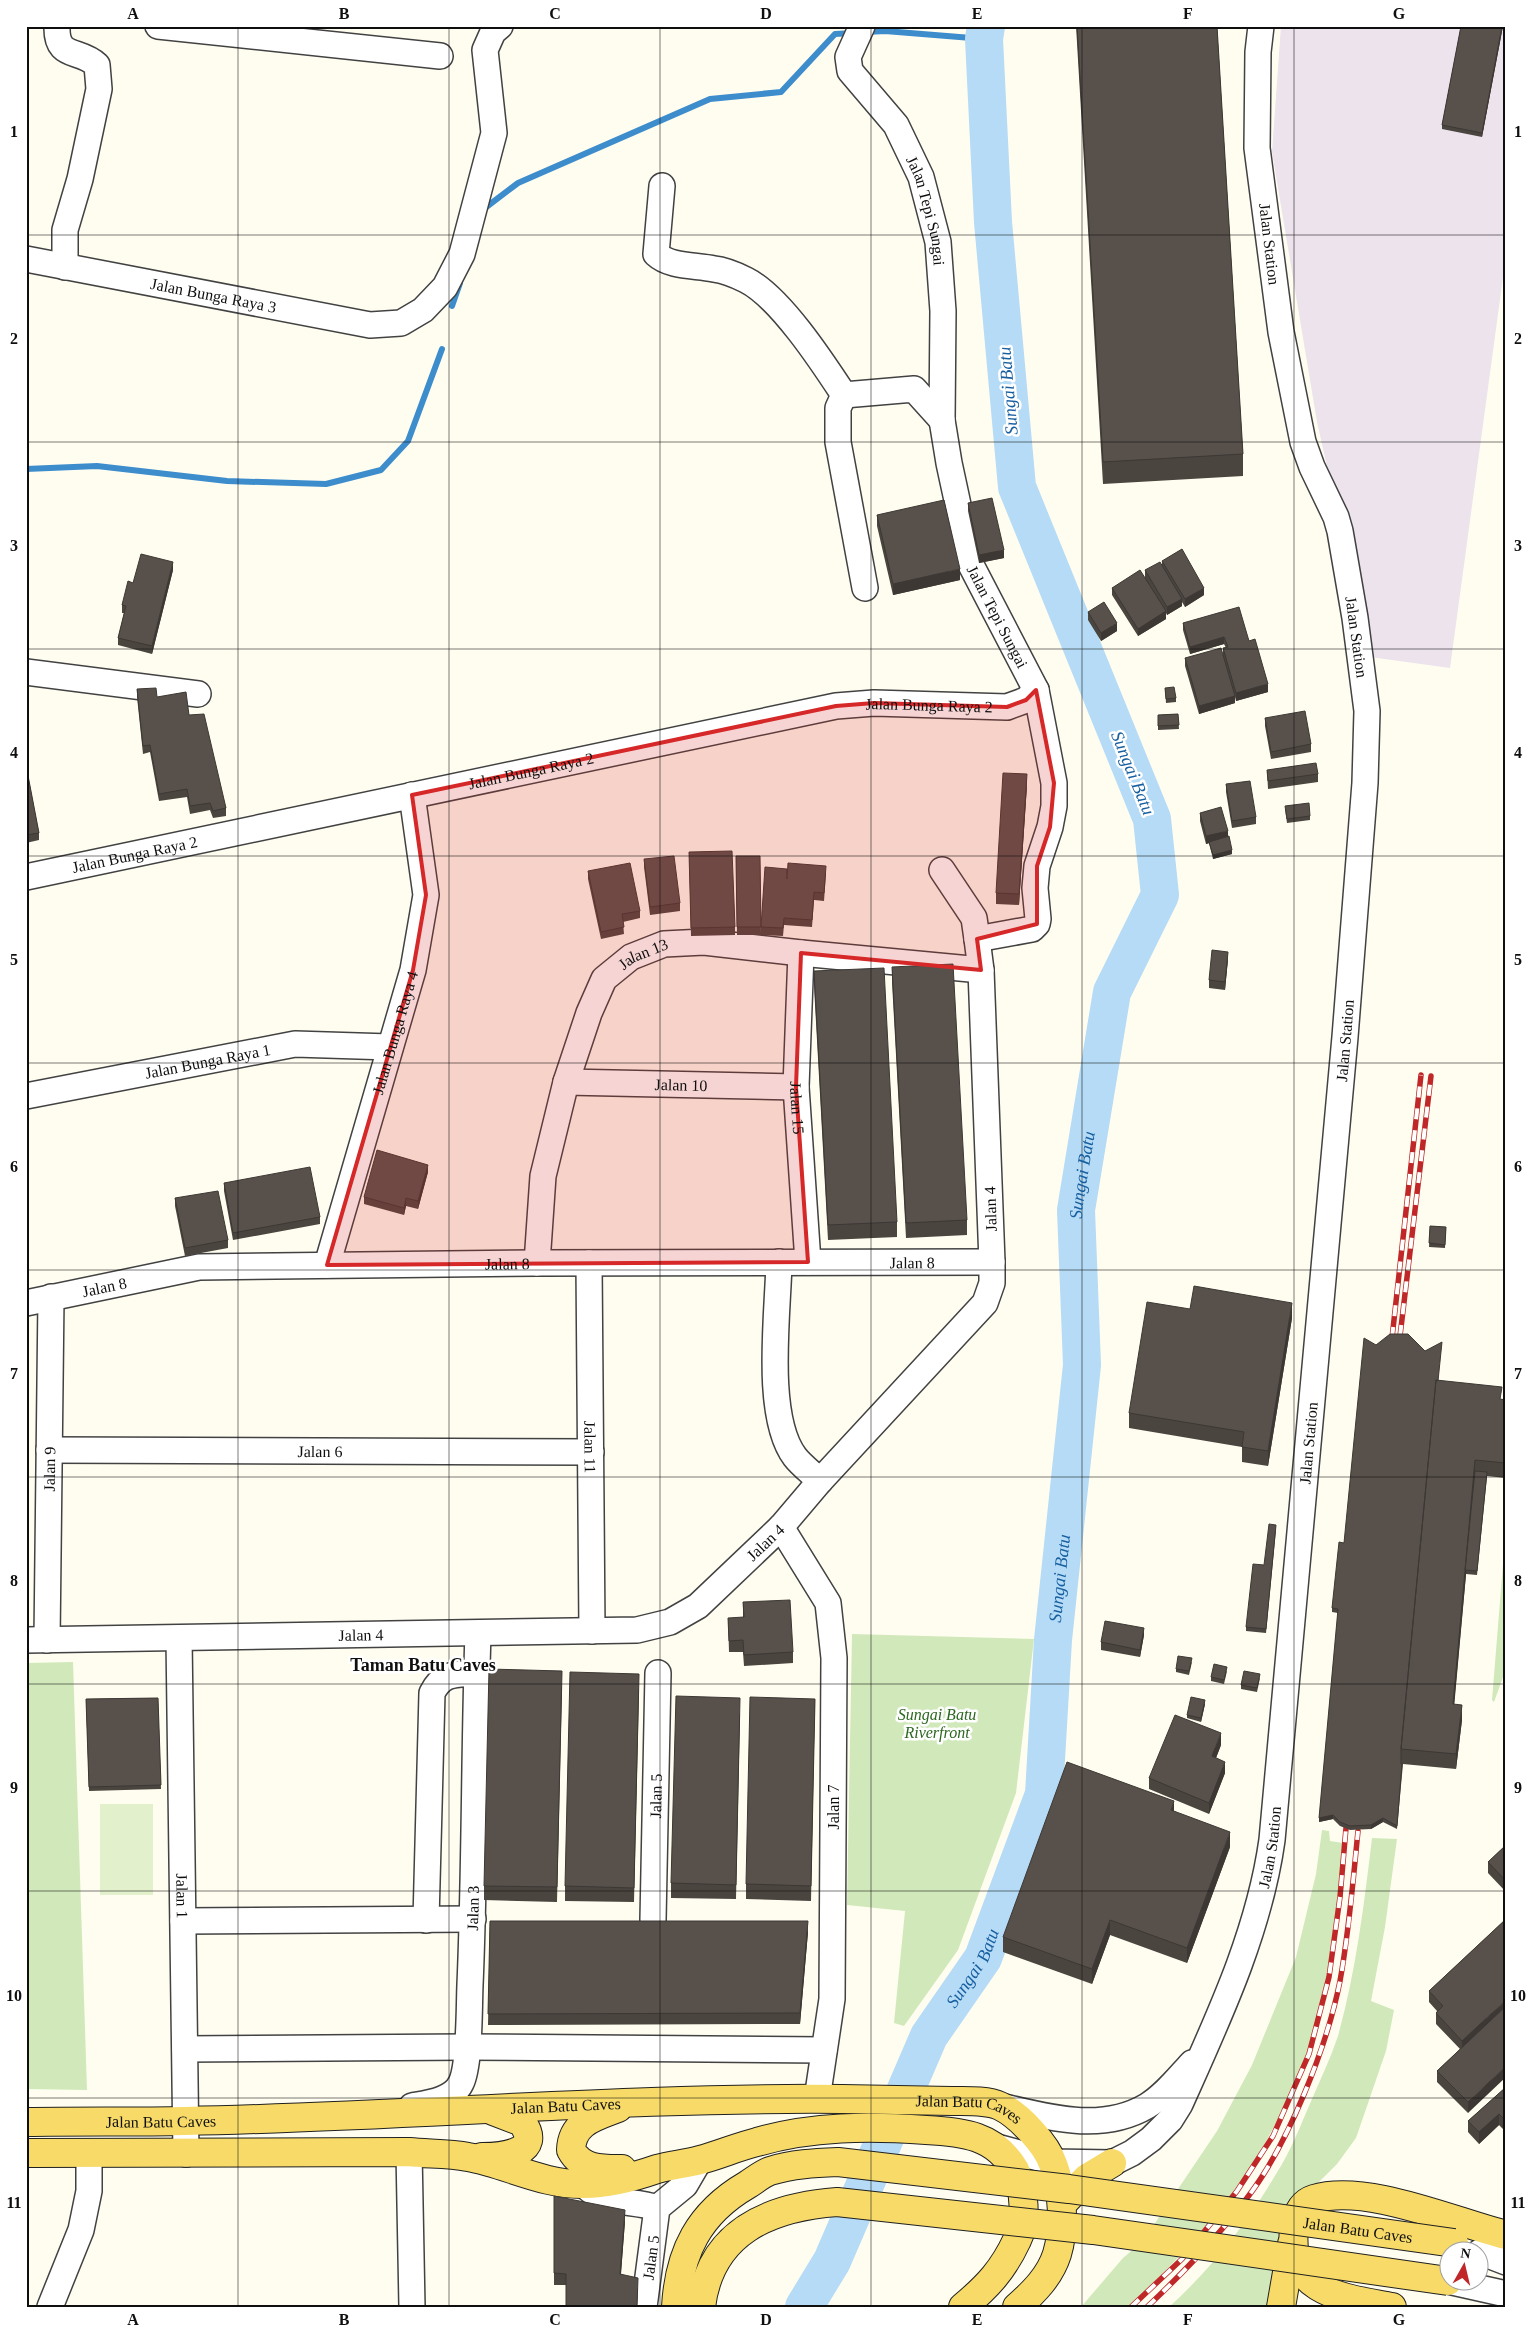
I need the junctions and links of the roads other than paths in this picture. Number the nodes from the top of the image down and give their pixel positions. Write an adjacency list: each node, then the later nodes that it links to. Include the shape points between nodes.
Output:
1 (57, 26): 9 (street, via 57,41 63,49 90,58 97,65 99,88 80,179 65,230)
2 (158, 26): 6 (street)
3 (500, 26): 9 (street, Jalan Bunga Raya 3, via 493,32 485,50 494,133 462,254 445,287 423,310 401,323 370,325)
4 (862, 26): 11 (street, Jalan Tepi Sungai, via 848,57 850,71 896,125 921,177 938,242 944,311)
5 (1261, 26): 51 (street, Jalan Station, via 1257,148 1281,332 1303,442 1340,531 1367,710 1365,783 1272,1840 1261,1894 1233,1986)
6 (440, 56)
7 (662, 186): 10 (street, via 656,254 663,261 716,269 747,280 772,298)
8 (26, 259): 9 (street, Jalan Bunga Raya 3)
9 (65, 267)
10 (844, 396): 11 (street, via 914,389); 12 (street, via 836,420 838,442)
11 (942, 420): 14 (street, Jalan Tepi Sungai, via 948,463 972,565)
12 (865, 588)
13 (26, 672): 15 (street)
14 (1036, 690): 16 (street, Jalan Bunga Raya 2, via 1026,700 1007,707 874,703 836,706); 19 (street, Jalan Tepi Sungai, via 1054,784 1050,828 1037,866 1037,924 1032,929)
15 (198, 694)
16 (412, 795): 18 (street, Jalan Bunga Raya 2); 22 (street, Jalan Bunga Raya 4, via 426,895 414,970)
17 (942, 870): 19 (street, Jalan 4, via 974,918)
18 (26, 877)
19 (977, 939): 21 (street, Jalan 4)
20 (800, 953): 21 (street, Jalan 13); 23 (street, Jalan 13, via 704,942 664,944 631,957 604,979); 24 (street, Jalan 15)
21 (981, 970): 28 (street, Jalan 4)
22 (390, 1047): 25 (street, Jalan Bunga Raya 1, via 295,1044); 31 (street, Jalan Bunga Raya 4)
23 (566, 1082): 24 (street, Jalan 10); 29 (street, Jalan 13, via 544,1176)
24 (796, 1087): 27 (street, Jalan 15)
25 (26, 1096)
26 (779, 1262): 27 (street, Jalan 8); 30 (street, Jalan 8); 36 (street, via 775,1396 781,1429 795,1457)
27 (808, 1262): 28 (street, Jalan 8)
28 (992, 1262): 36 (street, Jalan 4, via 992,1283 985,1303)
29 (537, 1263): 30 (street, Jalan 8); 31 (street, Jalan 8)
30 (589, 1263): 35 (street, Jalan 11)
31 (327, 1265): 32 (street, Jalan 8, via 199,1266)
32 (51, 1297): 33 (street, Jalan 8); 34 (street, Jalan 9)
33 (26, 1303)
34 (49, 1450): 35 (street, Jalan 6); 41 (street, Jalan 9)
35 (591, 1452): 38 (street, Jalan 11)
36 (820, 1481): 37 (street, Jalan 4)
37 (781, 1527): 38 (street, Jalan 4, via 698,1606 670,1622 638,1630); 50 (street, Jalan 7, via 828,1603 834,1658 832,1998)
38 (592, 1631): 39 (street, Jalan 4)
39 (478, 1633): 40 (street, Jalan 4); 42 (street, Jalan 3)
40 (179, 1638): 41 (street, Jalan 4); 47 (street, Jalan 1)
41 (37, 1640)
42 (477, 1673): 44 (street, Jalan 3); 45 (street, via 448,1675 437,1683 432,1693)
43 (658, 1673): 46 (street, Jalan 5)
44 (473, 1919): 45 (street); 48 (street, Jalan 3)
45 (426, 1920): 47 (street)
46 (653, 1920)
47 (183, 1921): 49 (street, Jalan 1)
48 (467, 2047): 49 (street); 50 (street); 56 (street, Jalan 3, via 462,2082 455,2092 440,2100)
49 (185, 2049): 57 (street, Jalan 1)
50 (824, 2050): 52 (street, Jalan 7)
51 (1202, 2053): 54 (street, Jalan Station, via 1147,2106 1125,2116 1090,2121 1060,2120); 67 (street, Jalan Station, via 1170,2120 1151,2139)
52 (825, 2099): 53 (main road, Jalan Batu Caves); 54 (main road, Jalan Batu Caves, via 932,2100)
53 (632, 2102): 55 (main road, Jalan Batu Caves); 68 (main road, via 581,2125 574,2132 571,2150 581,2163 598,2168)
54 (999, 2106): 66 (main road, Jalan Batu Caves, via 1027,2128)
55 (487, 2109): 56 (main road, Jalan Batu Caves); 64 (main road, via 522,2122 528,2134 527,2142 514,2154)
56 (370, 2114): 57 (main road, Jalan Batu Caves)
57 (186, 2121): 58 (main road, Jalan Batu Caves); 63 (street, Jalan 1)
58 (26, 2122)
59 (997, 2147): 65 (main road, Jalan Batu Caves, via 973,2136 914,2129 828,2128 758,2141); 66 (street, Jalan Station); 87 (main road, Jalan Batu Caves, via 1018,2176 1023,2219 1020,2234 1000,2272)
60 (409, 2152): 63 (main road, Jalan Batu Caves); 64 (main road, Jalan Batu Caves); 83 (street)
61 (26, 2153): 62 (main road, Jalan Batu Caves)
62 (89, 2154): 63 (main road, Jalan Batu Caves); 82 (street, via 89,2191 81,2230)
63 (186, 2154)
64 (468, 2156): 69 (main road, Jalan Batu Caves, via 527,2175)
65 (699, 2160): 68 (main road, Jalan Batu Caves); 71 (street, via 685,2185)
66 (1053, 2162): 67 (street, Jalan Station); 70 (main road, Jalan Batu Caves)
67 (1112, 2163): 70 (main road, via 1087,2178)
68 (659, 2169): 69 (main road, Jalan Batu Caves, via 635,2178)
69 (584, 2184): 71 (street, via 592,2194 605,2199 641,2202)
70 (1061, 2205): 88 (main road, Jalan Batu Caves, via 1056,2255 1045,2278)
71 (657, 2208): 84 (street, Jalan 5)
72 (1506, 2236): 73 (main road, via 1407,2206 1342,2195 1304,2204 1295,2222)
73 (1293, 2239): 89 (main road); 90 (main road, via 1298,2264 1309,2281 1340,2297)
74 (1440, 2243): 85 (main road, Jalan Batu Caves, bridge, via 1070,2189 838,2162 804,2164 769,2172 732,2194 697,2230 678,2280)
75 (1490, 2251): 76 (main road, Jalan Batu Caves)
76 (1506, 2253)
77 (1490, 2256): 78 (street)
78 (1506, 2262)
79 (1440, 2280): 86 (main road, bridge, via 1093,2230 837,2202 785,2210 756,2222 733,2237 711,2268)
80 (1488, 2290): 81 (street)
81 (1506, 2294)
82 (50, 2307)
83 (412, 2307)
84 (644, 2307)
85 (676, 2307)
86 (701, 2307)
87 (963, 2307)
88 (1017, 2307)
89 (1281, 2307)
90 (1392, 2307)

